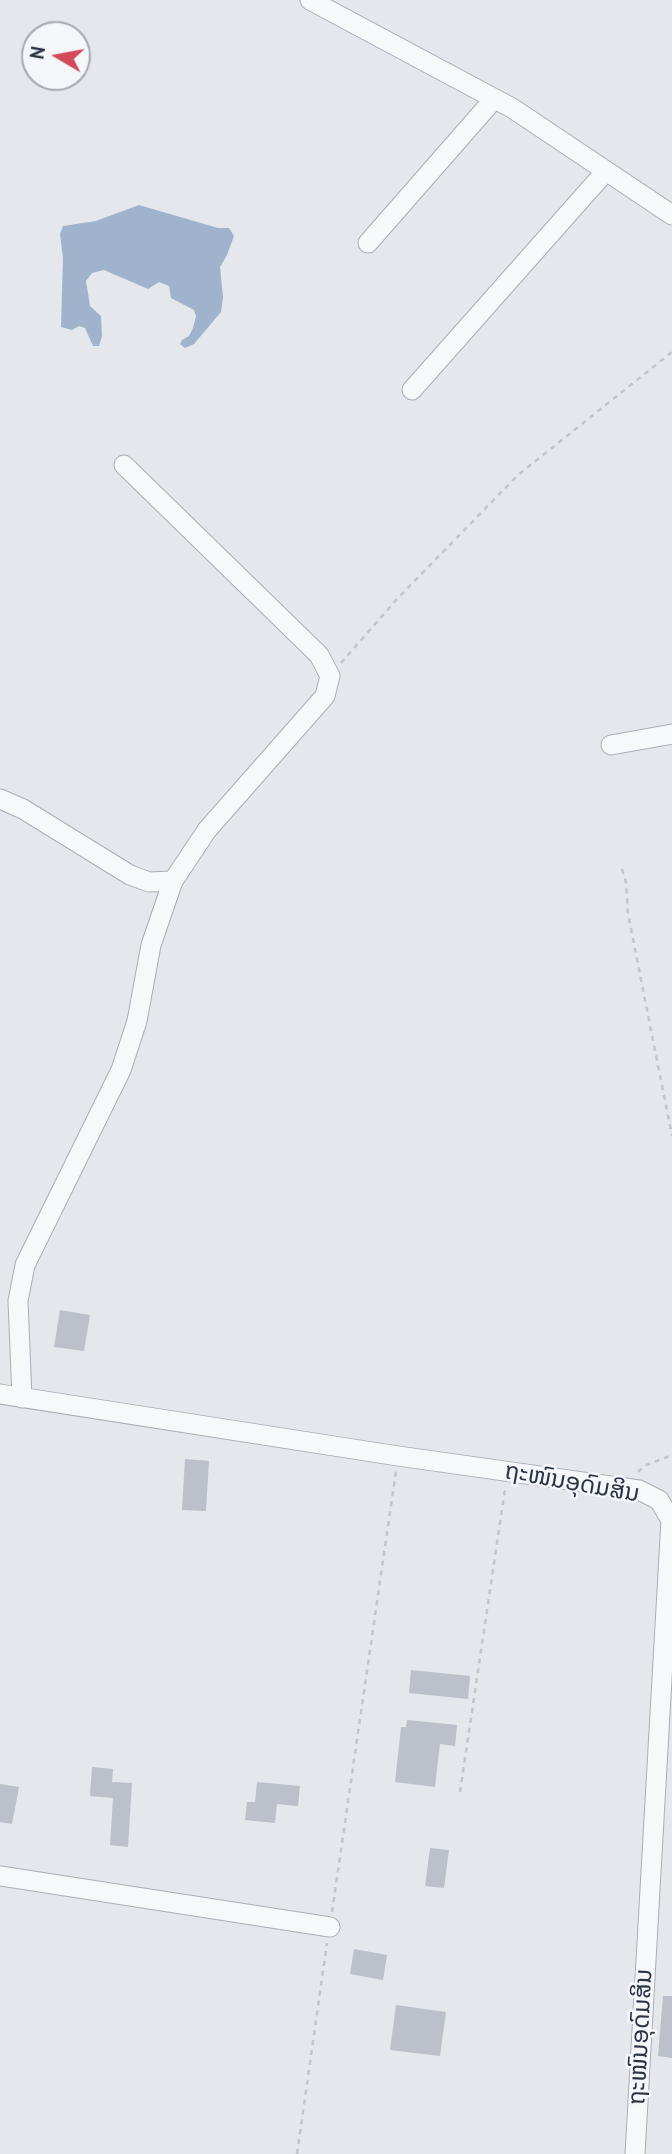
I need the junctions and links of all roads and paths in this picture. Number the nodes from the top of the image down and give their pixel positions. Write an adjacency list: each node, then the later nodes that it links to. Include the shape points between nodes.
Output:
1 (310, 0): 2 (street)
2 (494, 99): 3 (street); 5 (street)
3 (606, 171): 4 (street); 7 (street)
4 (672, 215)
5 (368, 243)
6 (672, 352): 9 (path, via 518,475 397,599)
7 (412, 390)
8 (124, 465): 9 (street, via 319,655)
9 (330, 676): 14 (street, via 325,696 207,830)
10 (672, 734): 11 (street)
11 (611, 745)
12 (0, 799): 14 (street, via 130,875 149,882)
13 (622, 869): 15 (path)
14 (173, 881): 17 (street, via 151,946 121,1070 25,1265 18,1301)
15 (672, 1136)
16 (0, 1394): 17 (street, ຖະໜົນອຸດົມສິນ)
17 (22, 1398): 19 (street, ຖະໜົນອຸດົມສິນ)
18 (672, 1455): 21 (path, via 644,1466)
19 (398, 1456): 20 (street, ຖະໜົນອຸດົມສິນ); 25 (path)
20 (508, 1472): 21 (street, ຖະໜົນອຸດົມສິນ); 23 (path)
21 (624, 1488): 22 (street, ຖະໜົນອຸດົມສິນ)
22 (665, 1501): 27 (street, ຖະໜົນອຸດົມສິນ, via 671,1520)
23 (460, 1792)
24 (0, 1877): 25 (street)
25 (330, 1927): 26 (path)
26 (297, 2154)
27 (635, 2154)

